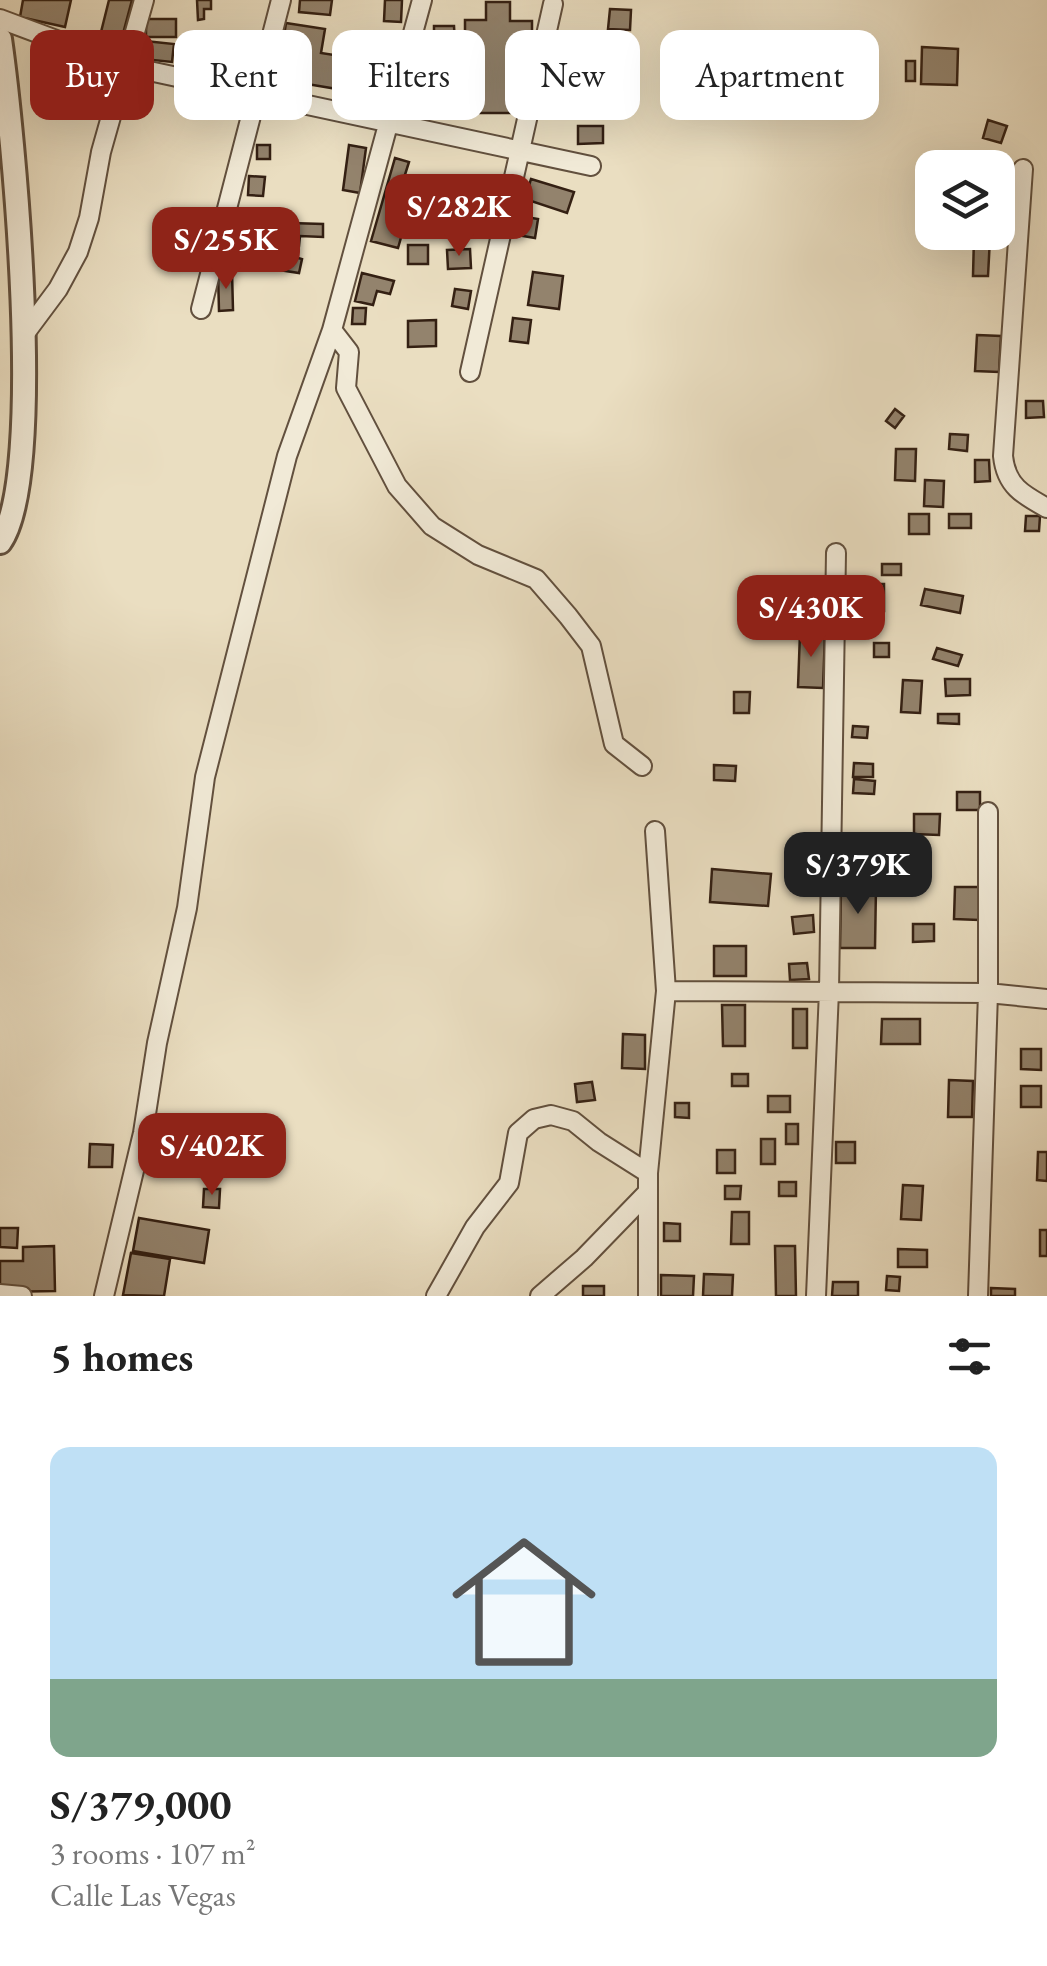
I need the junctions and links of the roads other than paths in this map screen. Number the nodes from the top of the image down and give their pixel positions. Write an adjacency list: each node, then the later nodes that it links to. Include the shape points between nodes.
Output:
1 (144, 0): 7 (street)
2 (281, 0): 8 (street)
3 (422, 0): 13 (street)
4 (553, 4): 14 (street)
5 (0, 19): 6 (street)
6 (30, 30)
7 (136, 30)
8 (273, 30)
9 (0, 39): 19 (street)
10 (312, 107): 13 (street)
11 (112, 120): 19 (street, via 78,252)
12 (248, 120): 17 (street)
13 (390, 124): 14 (street); 18 (street)
14 (520, 150): 15 (street); 20 (street)
15 (590, 166)
16 (1023, 170): 21 (street, via 1003,456 1014,487)
17 (200, 309)
18 (332, 330): 24 (street, via 349,352 346,388 397,486 432,526 536,579 590,646 614,744); 35 (street, via 287,456 205,777 144,1132)
19 (23, 336): 22 (street, via 23,444 17,495)
20 (470, 372)
21 (1047, 508)
22 (0, 542)
23 (836, 553): 28 (street)
24 (642, 766)
25 (988, 812): 29 (street)
26 (655, 832): 27 (street)
27 (666, 991): 28 (street); 31 (street)
28 (829, 991): 29 (street); 39 (street)
29 (988, 993): 30 (street); 40 (street)
30 (1047, 999)
31 (648, 1173): 32 (street); 36 (street, via 573,1121 534,1119 518,1133 509,1183)
32 (648, 1192): 37 (street); 38 (street)
33 (0, 1294): 34 (street)
34 (22, 1296)
35 (104, 1296)
36 (436, 1296)
37 (540, 1296)
38 (648, 1296)
39 (816, 1296)
40 (978, 1296)

